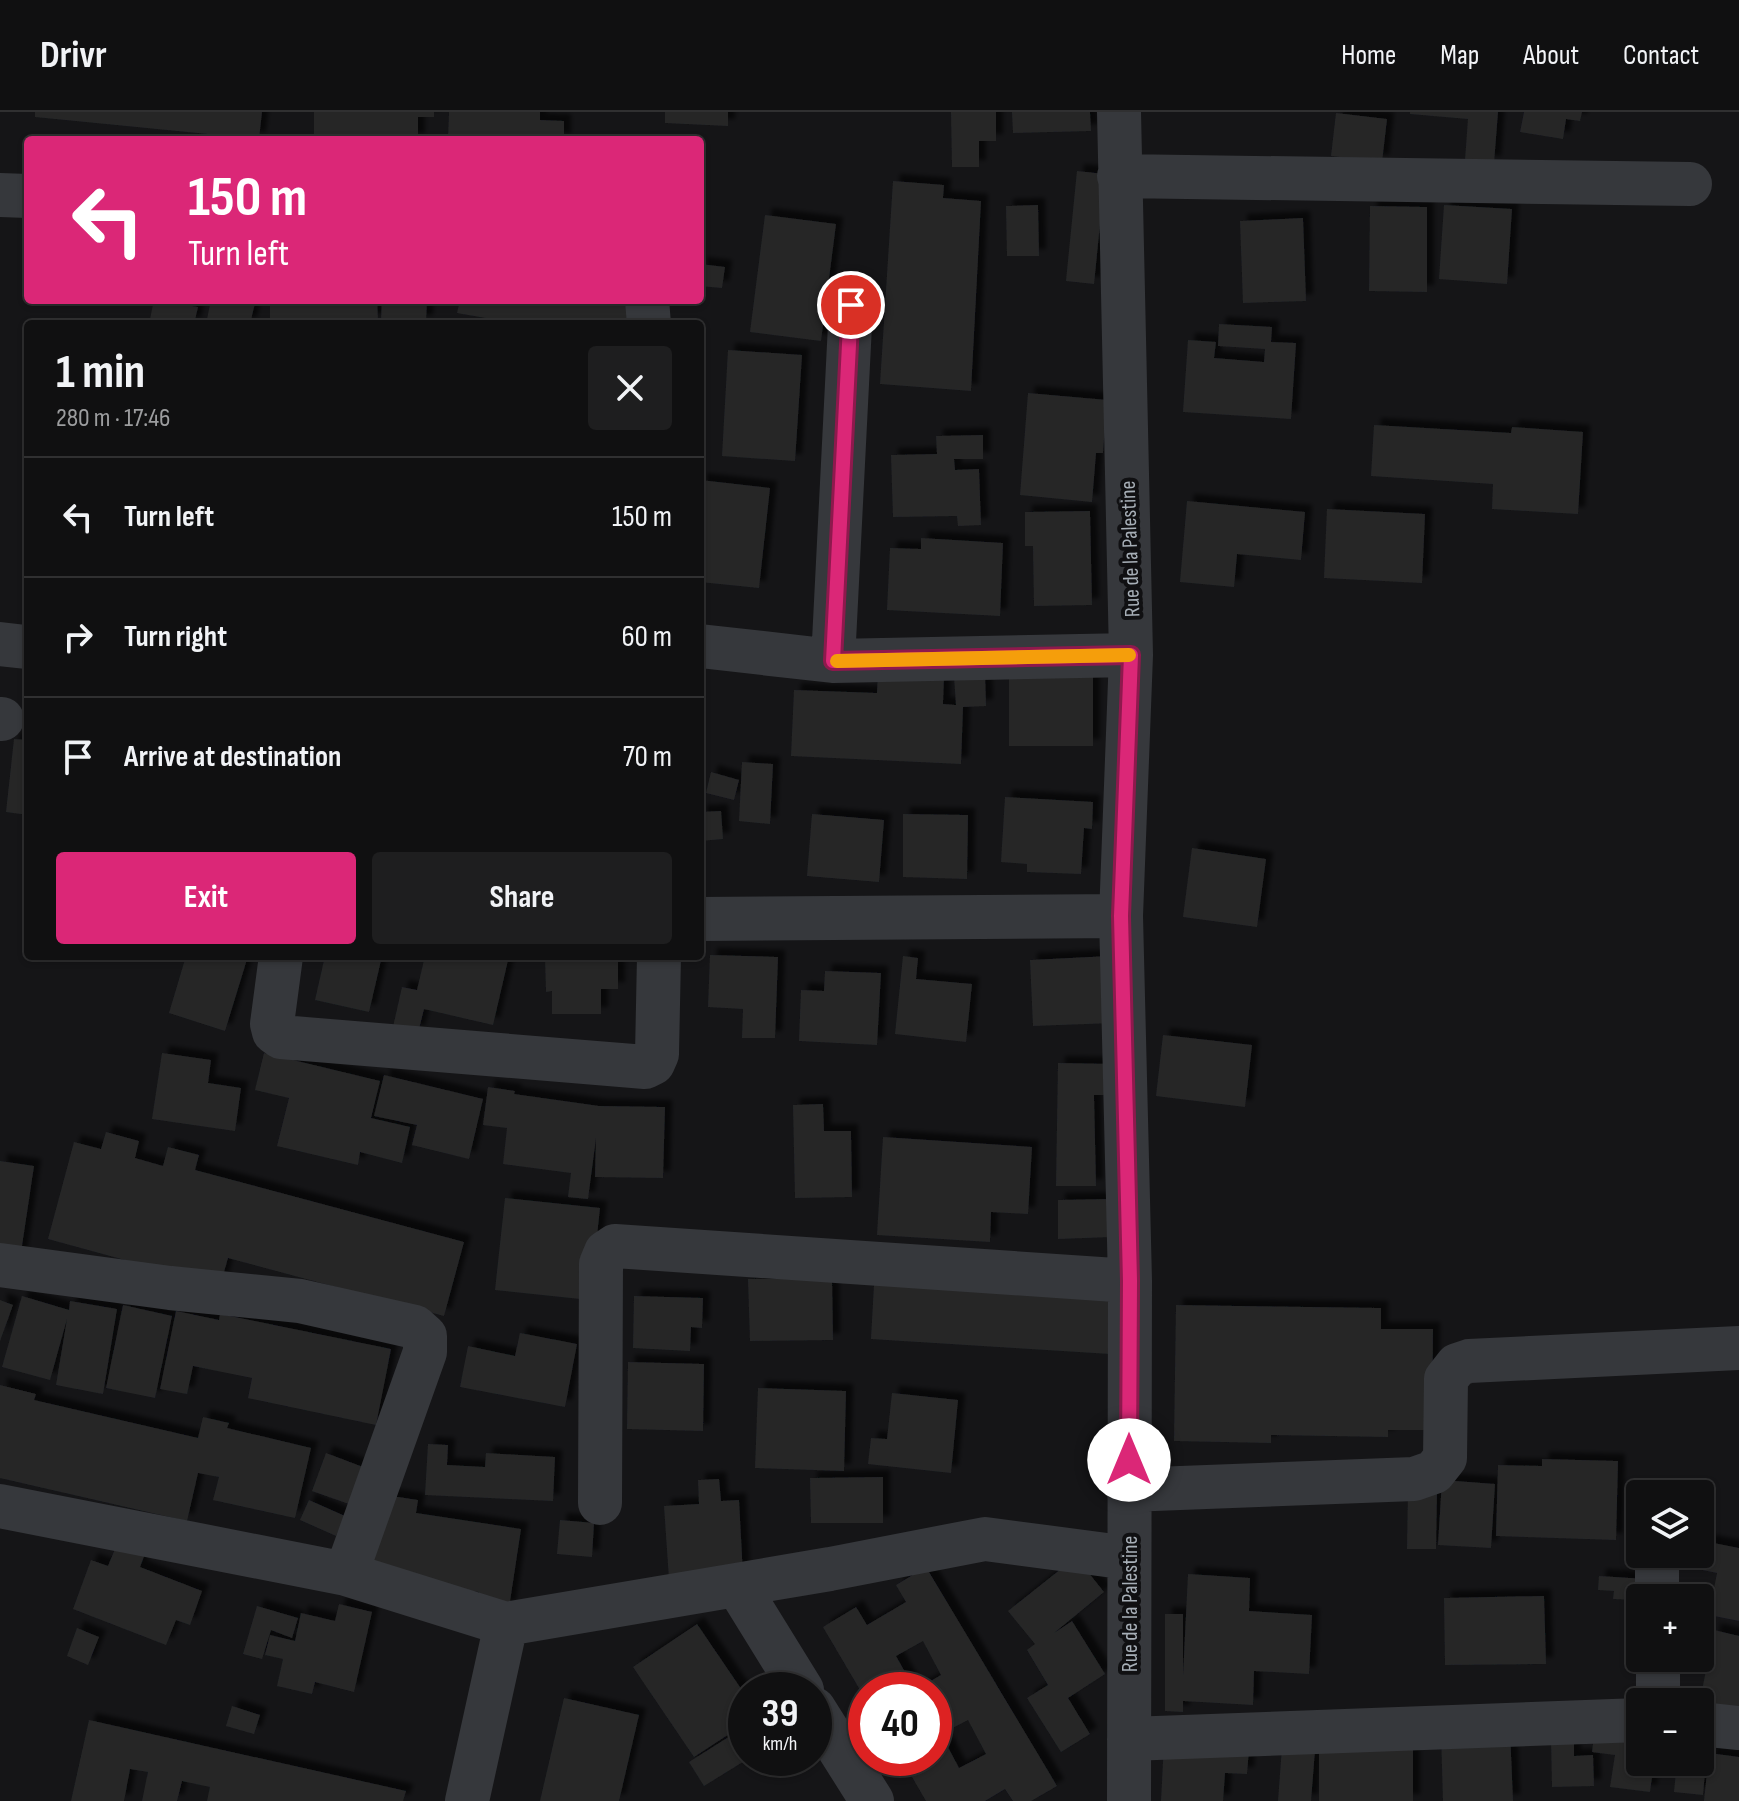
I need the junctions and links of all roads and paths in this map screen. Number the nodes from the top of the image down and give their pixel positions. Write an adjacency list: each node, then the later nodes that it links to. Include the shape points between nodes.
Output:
1 (1119, 112): 2 (street, Rue de la Palestine)
2 (1119, 176): 3 (street); 8 (street, Rue de la Palestine)
3 (1690, 184)
4 (0, 195): 5 (street)
5 (24, 196)
6 (851, 305): 9 (street)
7 (704, 646): 9 (street)
8 (1131, 655): 9 (street); 10 (street, Rue de la Palestine)
9 (833, 661)
10 (1121, 916): 11 (street); 15 (street, Rue de la Palestine)
11 (704, 919)
12 (280, 960): 13 (street, via 272,1024 281,1037 645,1067 657,1054)
13 (659, 960)
14 (0, 1265): 21 (street, via 300,1301 415,1327 425,1336 425,1352)
15 (1130, 1281): 17 (street, Rue de la Palestine); 18 (street, via 615,1246 601,1264)
16 (1739, 1348): 17 (street, via 1457,1365 1446,1379 1445,1458 1434,1472 1414,1479)
17 (1128, 1490): 20 (street, Rue de la Palestine)
18 (600, 1503)
19 (0, 1506): 21 (street)
20 (1129, 1558): 22 (street, via 985,1539); 29 (street, Rue de la Palestine)
21 (346, 1574): 23 (street)
22 (737, 1585): 23 (street); 24 (street)
23 (506, 1624): 30 (street)
24 (791, 1672)
25 (1626, 1721): 29 (street)
26 (1714, 1725): 27 (street)
27 (1739, 1728)
28 (832, 1738): 31 (street)
29 (1129, 1739): 32 (street, Rue de la Palestine)
30 (467, 1801)
31 (872, 1801)
32 (1129, 1801)

